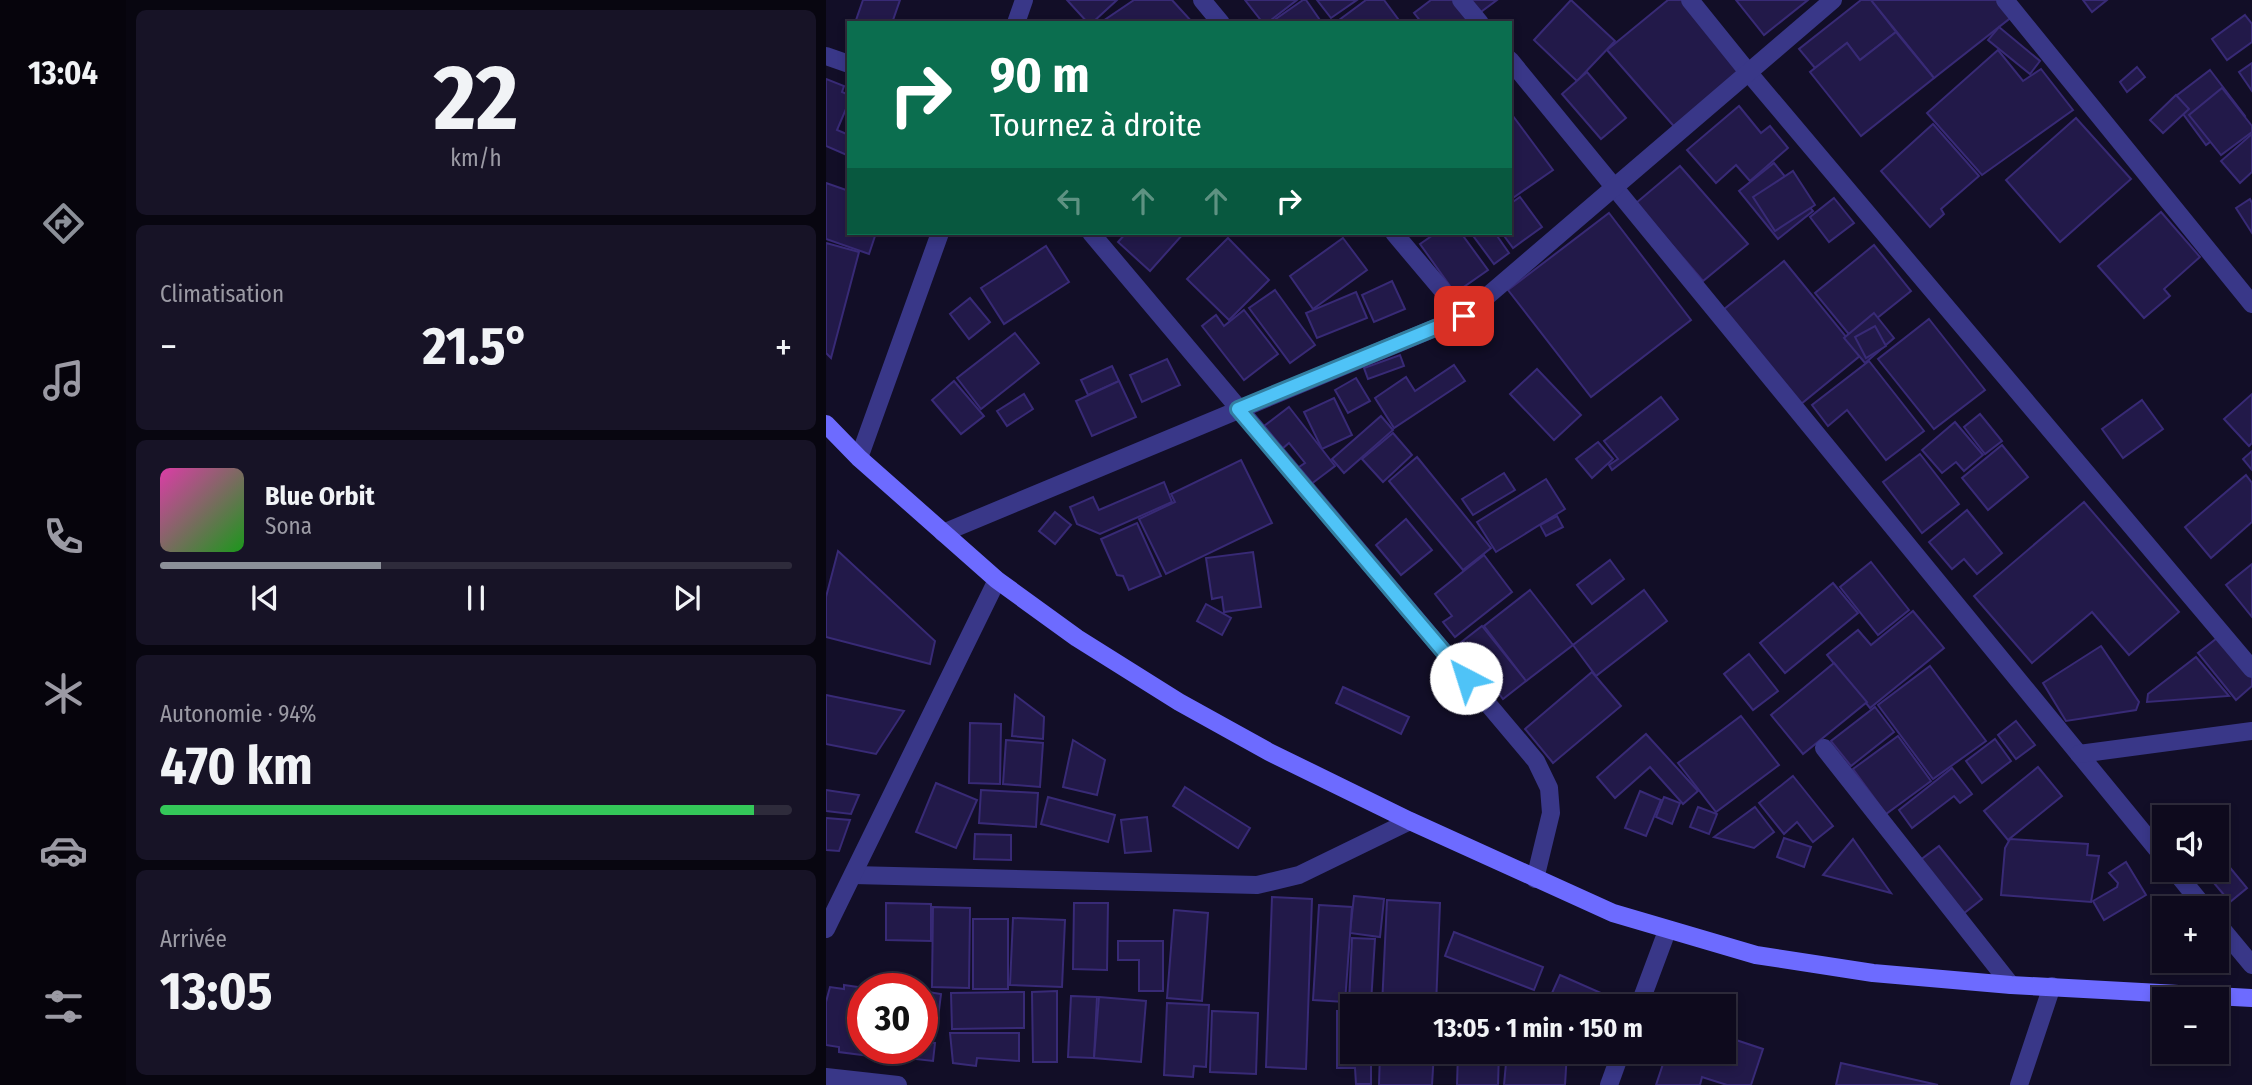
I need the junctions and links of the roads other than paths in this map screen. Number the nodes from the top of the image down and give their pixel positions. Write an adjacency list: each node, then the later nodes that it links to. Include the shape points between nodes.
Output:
1 (1024, 0): 7 (street)
2 (1202, 0): 8 (street)
3 (1461, 0): 9 (street)
4 (1690, 0): 13 (street)
5 (1833, 0): 13 (street)
6 (2005, 0): 18 (street)
7 (1017, 21)
8 (1218, 21)
9 (1478, 21)
10 (826, 56): 12 (street)
11 (1512, 62): 14 (street)
12 (847, 63)
13 (1748, 72): 14 (street); 25 (street)
14 (1615, 188): 19 (street); 28 (street)
15 (939, 235): 22 (street)
16 (1093, 235): 20 (street)
17 (1396, 235): 19 (street)
18 (2252, 304)
19 (1464, 316): 20 (street)
20 (1238, 409): 23 (street); 32 (street, via 1536,761 1549,788 1551,813)
21 (826, 424): 22 (street)
22 (859, 458): 23 (street)
23 (943, 533): 24 (street)
24 (997, 580): 29 (street, via 1077,638 1179,702); 31 (street)
25 (2252, 669)
26 (2252, 732): 28 (street)
27 (1824, 748): 39 (street)
28 (2079, 754): 30 (street)
29 (1410, 821): 31 (street, via 1299,875 1257,885); 32 (street)
30 (2152, 843)
31 (853, 875): 35 (street)
32 (1535, 879): 36 (street)
33 (2184, 882): 34 (street)
34 (2195, 896)
35 (826, 929)
36 (1667, 931): 39 (street, via 1818,966); 41 (street)
37 (2229, 937): 38 (street)
38 (2252, 965)
39 (2011, 985): 40 (street)
40 (2052, 986): 42 (street); 47 (street)
41 (1643, 994)
42 (2252, 998)
43 (1617, 1064): 46 (street)
44 (826, 1077): 45 (street)
45 (898, 1085)
46 (1609, 1085)
47 (2019, 1085)

